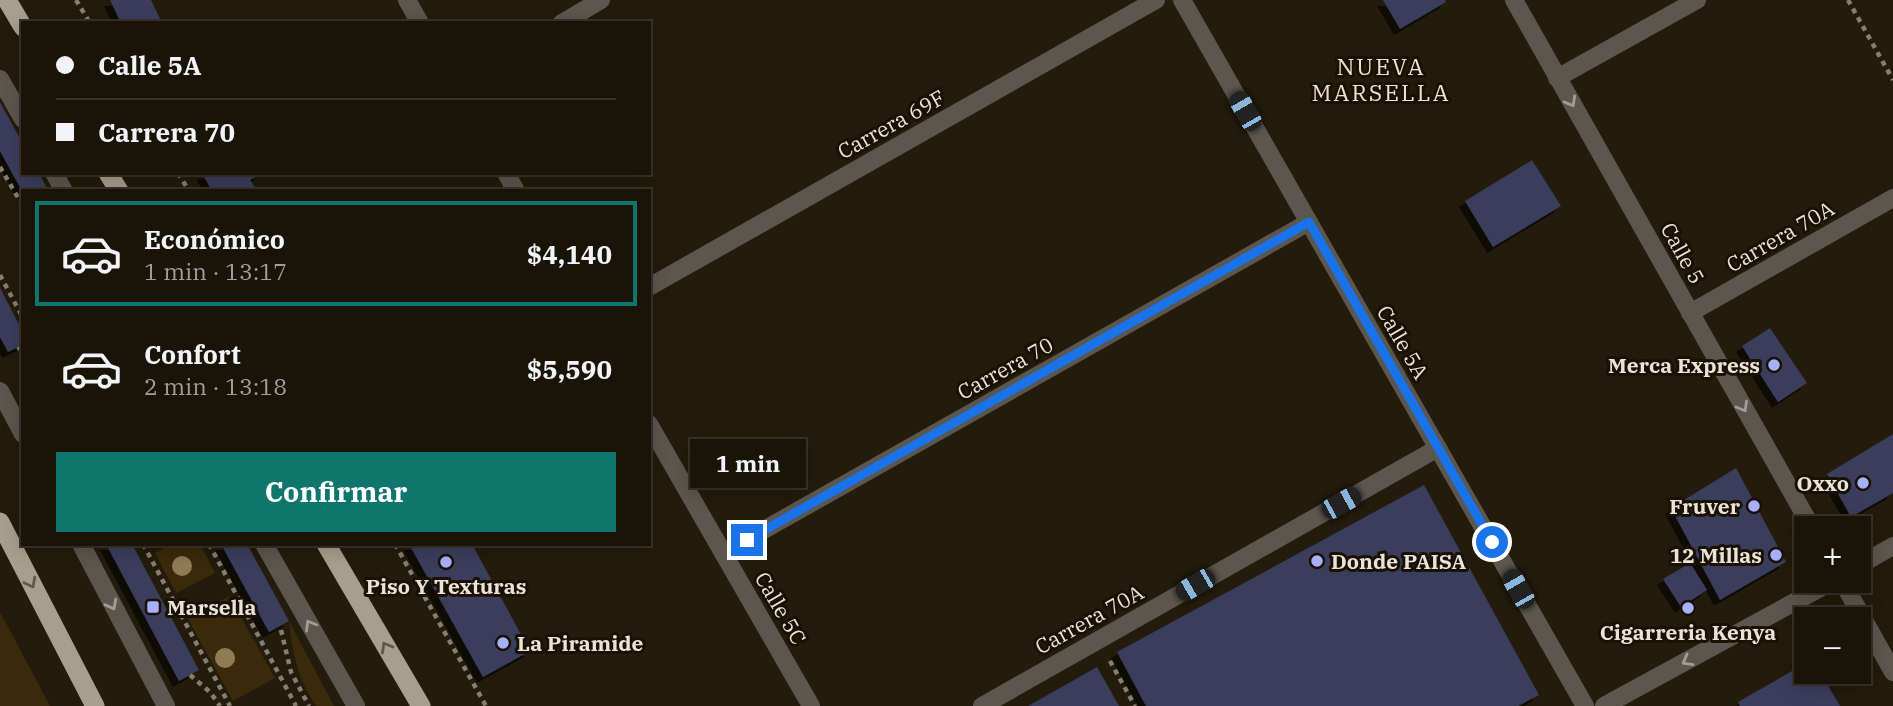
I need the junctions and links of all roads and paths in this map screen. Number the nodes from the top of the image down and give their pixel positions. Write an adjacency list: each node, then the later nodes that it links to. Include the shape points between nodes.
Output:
1 (7, 0): 13 (highway)
2 (76, 0): 10 (path)
3 (407, 0): 11 (street)
4 (601, 0): 12 (street)
5 (1156, 0): 23 (street, Carrera 69F)
6 (1182, 0): 21 (street, Calle 5A)
7 (1514, 0): 14 (street, Calle 5)
8 (1697, 0): 14 (street)
9 (1848, 0): 16 (path)
10 (89, 21)
11 (419, 21)
12 (565, 21)
13 (21, 24)
14 (1558, 78): 24 (street, Calle 5, one-way to 24)
15 (0, 79): 17 (street)
16 (1893, 80)
17 (21, 116)
18 (0, 167): 20 (path)
19 (1893, 198): 24 (street, Carrera 70A)
20 (21, 203)
21 (1309, 222): 31 (street, Calle 5A); 41 (street, Carrera 70)
22 (0, 275): 25 (path)
23 (651, 286)
24 (1690, 313): 32 (street, Calle 5, one-way to 32)
25 (21, 314)
26 (18, 347): 27 (path)
27 (21, 350)
28 (0, 391): 30 (street)
29 (651, 427): 41 (street, Calle 5C)
30 (21, 430)
31 (1438, 448): 46 (street, Carrera 70A); 61 (street, Calle 5A)
32 (1805, 516)
33 (0, 522): 49 (highway, one-way to 49)
34 (82, 546): 50 (street, one-way to 50)
35 (144, 546): 52 (path)
36 (210, 546): 53 (path)
37 (265, 546): 55 (street, one-way to 37)
38 (327, 546): 56 (highway, one-way to 38)
39 (396, 546): 57 (path)
40 (1893, 546): 42 (street)
41 (723, 553): 58 (street, Calle 5C)
42 (1871, 559)
43 (1811, 593): 62 (street, one-way to 62)
44 (1849, 593): 47 (street)
45 (280, 626): 54 (path, via 291,672)
46 (1099, 640): 59 (street, Carrera 70A); 60 (path)
47 (1893, 672)
48 (190, 675): 51 (path)
49 (95, 706)
50 (166, 706)
51 (220, 706)
52 (230, 706)
53 (296, 706)
54 (309, 706)
55 (356, 706)
56 (421, 706)
57 (486, 706)
58 (811, 706)
59 (982, 706)
60 (1135, 706)
61 (1585, 706)
62 (1604, 706)

